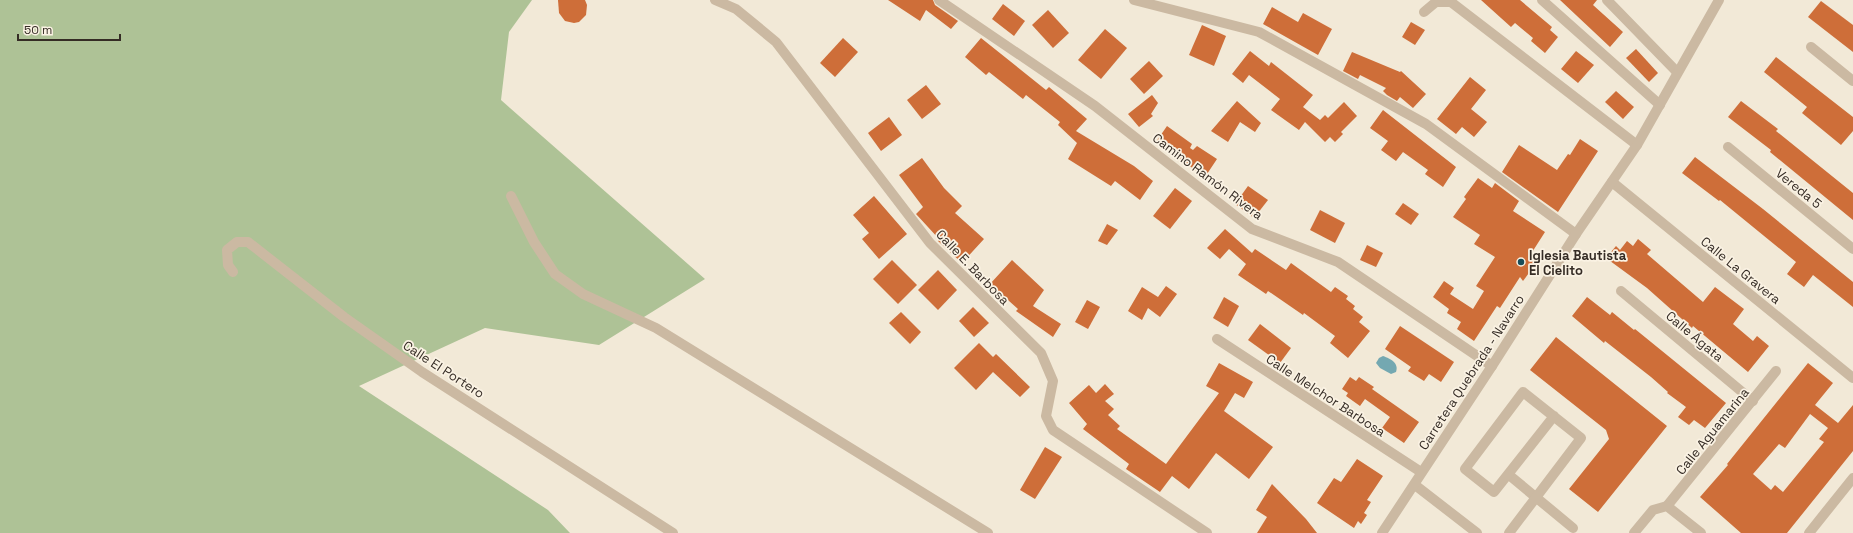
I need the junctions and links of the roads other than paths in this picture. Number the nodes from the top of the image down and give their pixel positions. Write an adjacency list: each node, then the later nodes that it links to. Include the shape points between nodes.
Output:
1 (715, 0): 35 (street, Calle E. Barbosa, via 736,9 776,42 930,243 1040,353 1053,381 1046,416 1054,430)
2 (939, 0): 21 (street, Camino Ramón Rivera, via 1095,106 1252,229 1338,262)
3 (1134, 0): 16 (street, via 1259,32 1426,124)
4 (1542, 0): 11 (street)
5 (1607, 0): 9 (street)
6 (1719, 0): 9 (street, Carretera Quebrada - Navarro)
7 (1424, 12): 12 (street, via 1436,2 1451,2)
8 (1811, 47): 10 (street)
9 (1677, 72): 11 (street, Carretera Quebrada - Navarro)
10 (1853, 81)
11 (1660, 105): 12 (street, Carretera Quebrada - Navarro)
12 (1637, 145): 14 (street, Carretera Quebrada - Navarro)
13 (1728, 147): 17 (street, Vereda 5)
14 (1612, 182): 16 (street, Carretera Quebrada - Navarro); 23 (street, Calle La Gravera)
15 (511, 196): 34 (street, via 534,242 555,274 583,294 656,328)
16 (1576, 234): 21 (street, Carretera Quebrada - Navarro)
17 (1853, 249)
18 (233, 272): 33 (street, Calle El Portero, via 228,265 227,250 237,242 248,242 344,317 422,372)
19 (1621, 291): 24 (street, Calle Ágata)
20 (1217, 339): 26 (street, Calle Melchor Barbosa)
21 (1492, 366): 26 (street, Carretera Quebrada - Navarro)
22 (1776, 371): 24 (street, Calle Aguamarina)
23 (1853, 378)
24 (1753, 401): 31 (street, Calle Aguamarina)
25 (1554, 416): 27 (street); 27 (street, via 1523,392 1465,469 1494,492); 30 (street, via 1581,438)
26 (1421, 472): 29 (street, Carretera Quebrada - Navarro)
27 (1509, 475): 30 (street)
28 (1853, 478): 41 (street)
29 (1415, 485): 36 (street, Carretera Quebrada - Navarro); 37 (street)
30 (1536, 498): 32 (street); 38 (street)
31 (1667, 506): 39 (street, via 1653,510); 40 (street)
32 (1572, 528)
33 (673, 533)
34 (988, 533)
35 (1207, 533)
36 (1382, 533)
37 (1477, 533)
38 (1509, 533)
39 (1634, 533)
40 (1701, 533)
41 (1809, 533)

